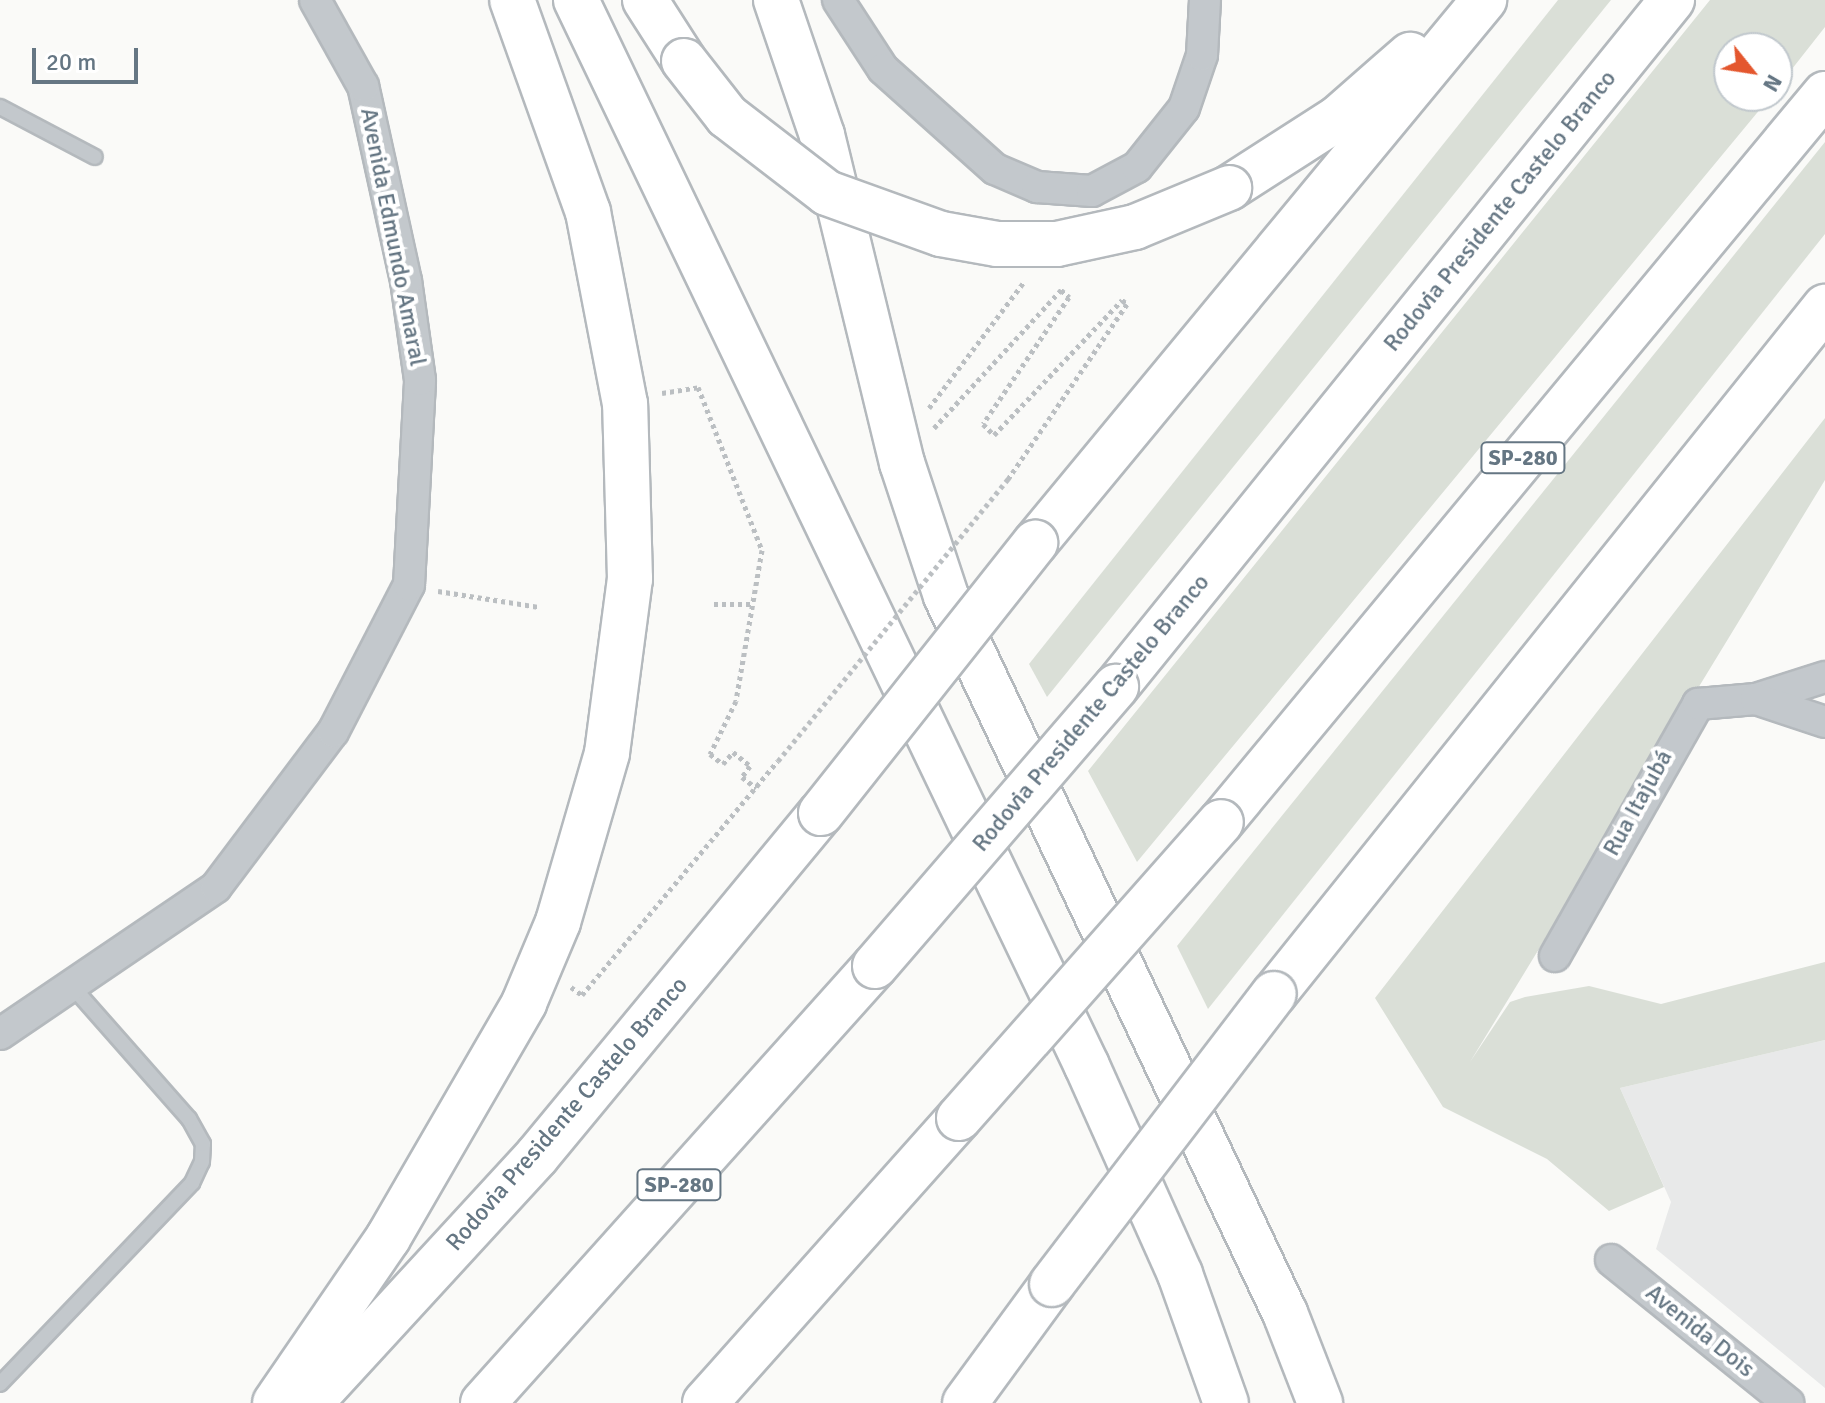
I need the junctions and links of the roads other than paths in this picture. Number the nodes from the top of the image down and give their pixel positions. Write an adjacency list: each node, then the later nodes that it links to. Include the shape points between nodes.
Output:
1 (315, 0): 19 (street, Avenida Edmundo Amaral, via 363,86 406,281 420,380 409,585 333,732 225,877)
2 (512, 0): 23 (highway, via 588,212 621,375 630,579 610,739 586,838 524,1003 388,1238)
3 (576, 0): 28 (highway, via 1087,1066 1180,1274)
4 (645, 0): 8 (highway, bridge, via 727,116 827,193 941,234 997,244 1057,244 1135,227 1229,188 1338,118)
5 (776, 0): 29 (highway, via 822,135 902,463 946,596 1285,1313)
6 (838, 0): 7 (street, via 883,69 995,169 1037,187 1092,191 1137,167 1184,108 1202,55)
7 (1205, 0)
8 (1465, 0)
9 (1484, 0): 24 (highway, Rodovia Presidente Castelo Branco, bridge, via 537,1156)
10 (1672, 0): 25 (highway, Rodovia Presidente Castelo Branco / SP-280, bridge, via 1116,687 875,966)
11 (1825, 94): 26 (highway, SP-280, bridge, via 1221,822)
12 (0, 107): 13 (lane)
13 (95, 157)
14 (1825, 304): 27 (highway, bridge, via 1274,994)
15 (1825, 677): 16 (street)
16 (1756, 699): 17 (street); 18 (street, Rua Itajubá, via 1698,704 1684,721)
17 (1825, 722)
18 (1555, 956)
19 (71, 985): 20 (street, Avenida Edmundo Amaral); 22 (lane, via 189,1119 203,1144 202,1162 192,1183)
20 (0, 1034)
21 (1611, 1260): 30 (street, Avenida Dois)
22 (0, 1384)
23 (275, 1403)
24 (310, 1403)
25 (483, 1403)
26 (705, 1403)
27 (965, 1403)
28 (1226, 1403)
29 (1320, 1403)
30 (1788, 1403)

